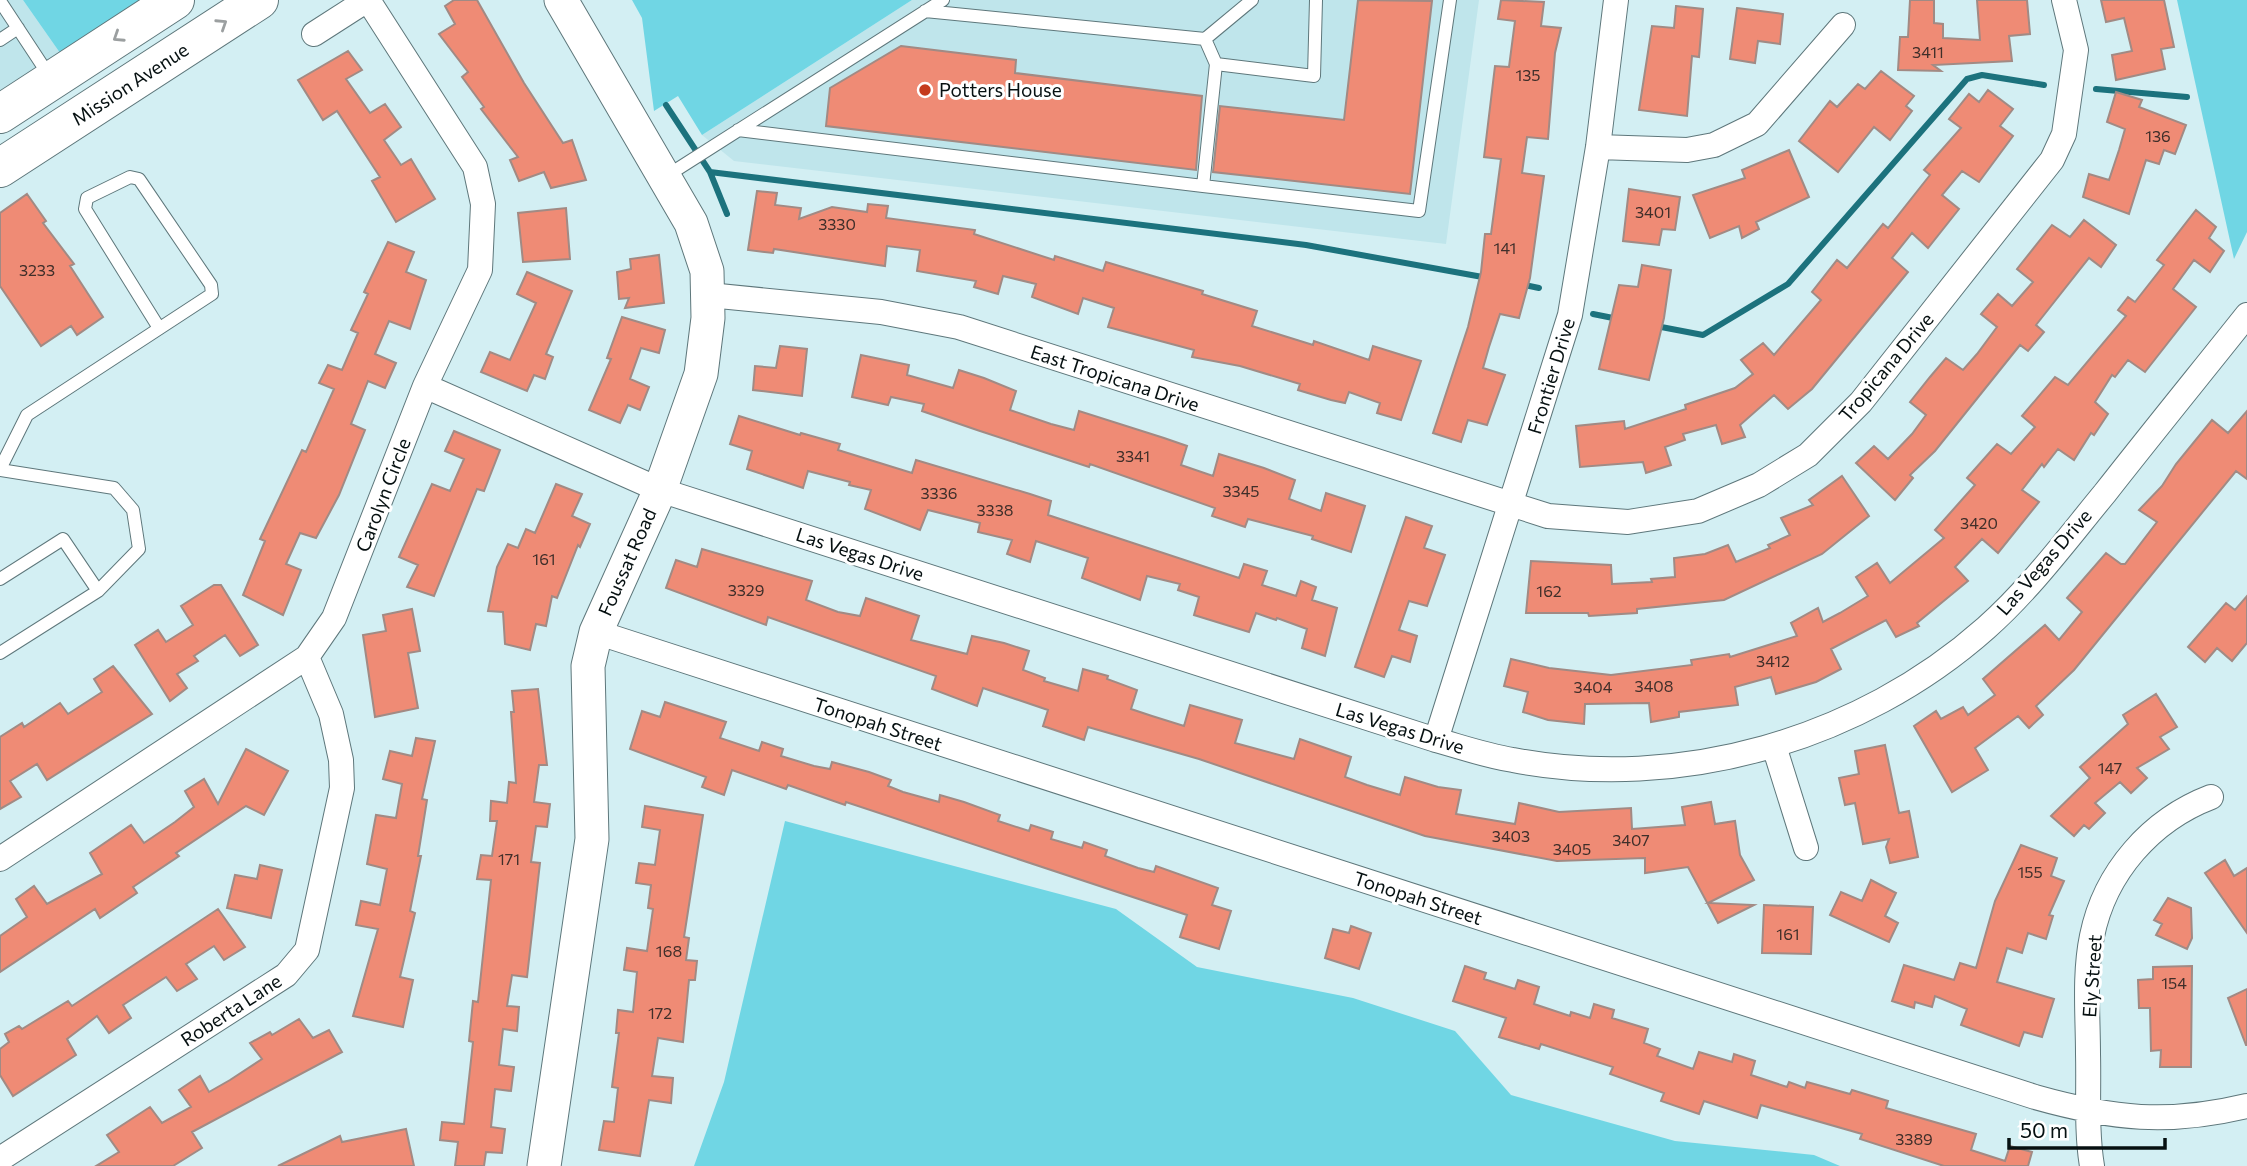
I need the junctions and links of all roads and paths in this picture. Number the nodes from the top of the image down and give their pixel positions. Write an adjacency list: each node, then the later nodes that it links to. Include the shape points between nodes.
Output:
1 (175, 0): 19 (main road, one-way to 19)
2 (259, 0): 23 (main road, Mission Avenue, one-way to 2)
3 (368, 0): 15 (street, Carolyn Circle); 29 (street, Carolyn Circle, via 474,167 483,204 480,270)
4 (561, 0): 24 (main road, Foussat Road)
5 (943, 0): 12 (lane)
6 (1252, 0): 16 (lane)
7 (1316, 0): 18 (lane, via 1314,76)
8 (1450, 0): 25 (lane, via 1419,212)
9 (1616, 0): 22 (street, Frontier Drive)
10 (2064, 0): 32 (street, Tropicana Drive, via 2076,50 2064,134 2052,160 1861,402 1808,455 1759,485 1698,511 1628,522 1548,516)
11 (0, 1): 14 (lane)
12 (925, 11): 16 (lane); 21 (lane)
13 (1843, 25): 22 (street, via 1757,124 1714,145 1687,150)
14 (18, 28): 17 (lane); 19 (lane)
15 (314, 34)
16 (1205, 39): 18 (lane)
17 (0, 40)
18 (1216, 64): 25 (lane)
19 (52, 80): 20 (main road)
20 (0, 114)
21 (738, 130): 24 (lane); 25 (lane)
22 (1598, 147): 32 (street, Frontier Drive, via 1570,315)
23 (0, 168)
24 (678, 169): 26 (main road, Foussat Road, via 707,271)
25 (1203, 186)
26 (709, 295): 31 (main road, Foussat Road, via 701,374); 32 (street, East Tropicana Drive, via 881,312 959,327)
27 (2247, 315): 39 (street, Las Vegas Drive, via 2041,572 1985,628 1904,688 1842,721)
28 (159, 328): 28 (lane, via 212,294 211,285 139,179 130,177 87,198 85,209); 30 (lane, via 27,415)
29 (425, 386): 31 (street, Las Vegas Drive); 37 (street, Carolyn Circle, via 334,618)
30 (0, 470): 34 (lane, via 114,488 133,510 139,550)
31 (660, 490): 35 (main road, Foussat Road); 38 (street, Las Vegas Drive)
32 (1511, 507): 38 (street, Frontier Drive)
33 (0, 579): 34 (lane, via 63,539)
34 (98, 591): 36 (lane)
35 (596, 632): 44 (street, Tonopah Street); 46 (main road, Foussat Road, via 588,666 592,839)
36 (0, 653)
37 (307, 657): 42 (street, Carolyn Circle); 45 (street, Roberta Lane, via 331,714 342,788 307,950 286,975)
38 (1436, 740): 39 (street, Las Vegas Drive, via 1513,761 1602,769 1701,764)
39 (1774, 746): 41 (street)
40 (2211, 797): 44 (street, Ely Street, via 2184,807 2146,837 2119,869 2101,904 2091,938 2088,979)
41 (1806, 848)
42 (0, 859)
43 (2247, 1106): 44 (street, Tonopah Street, via 2166,1120)
44 (2089, 1112): 47 (street, Ely Street)
45 (0, 1158)
46 (544, 1166)
47 (2092, 1166)

